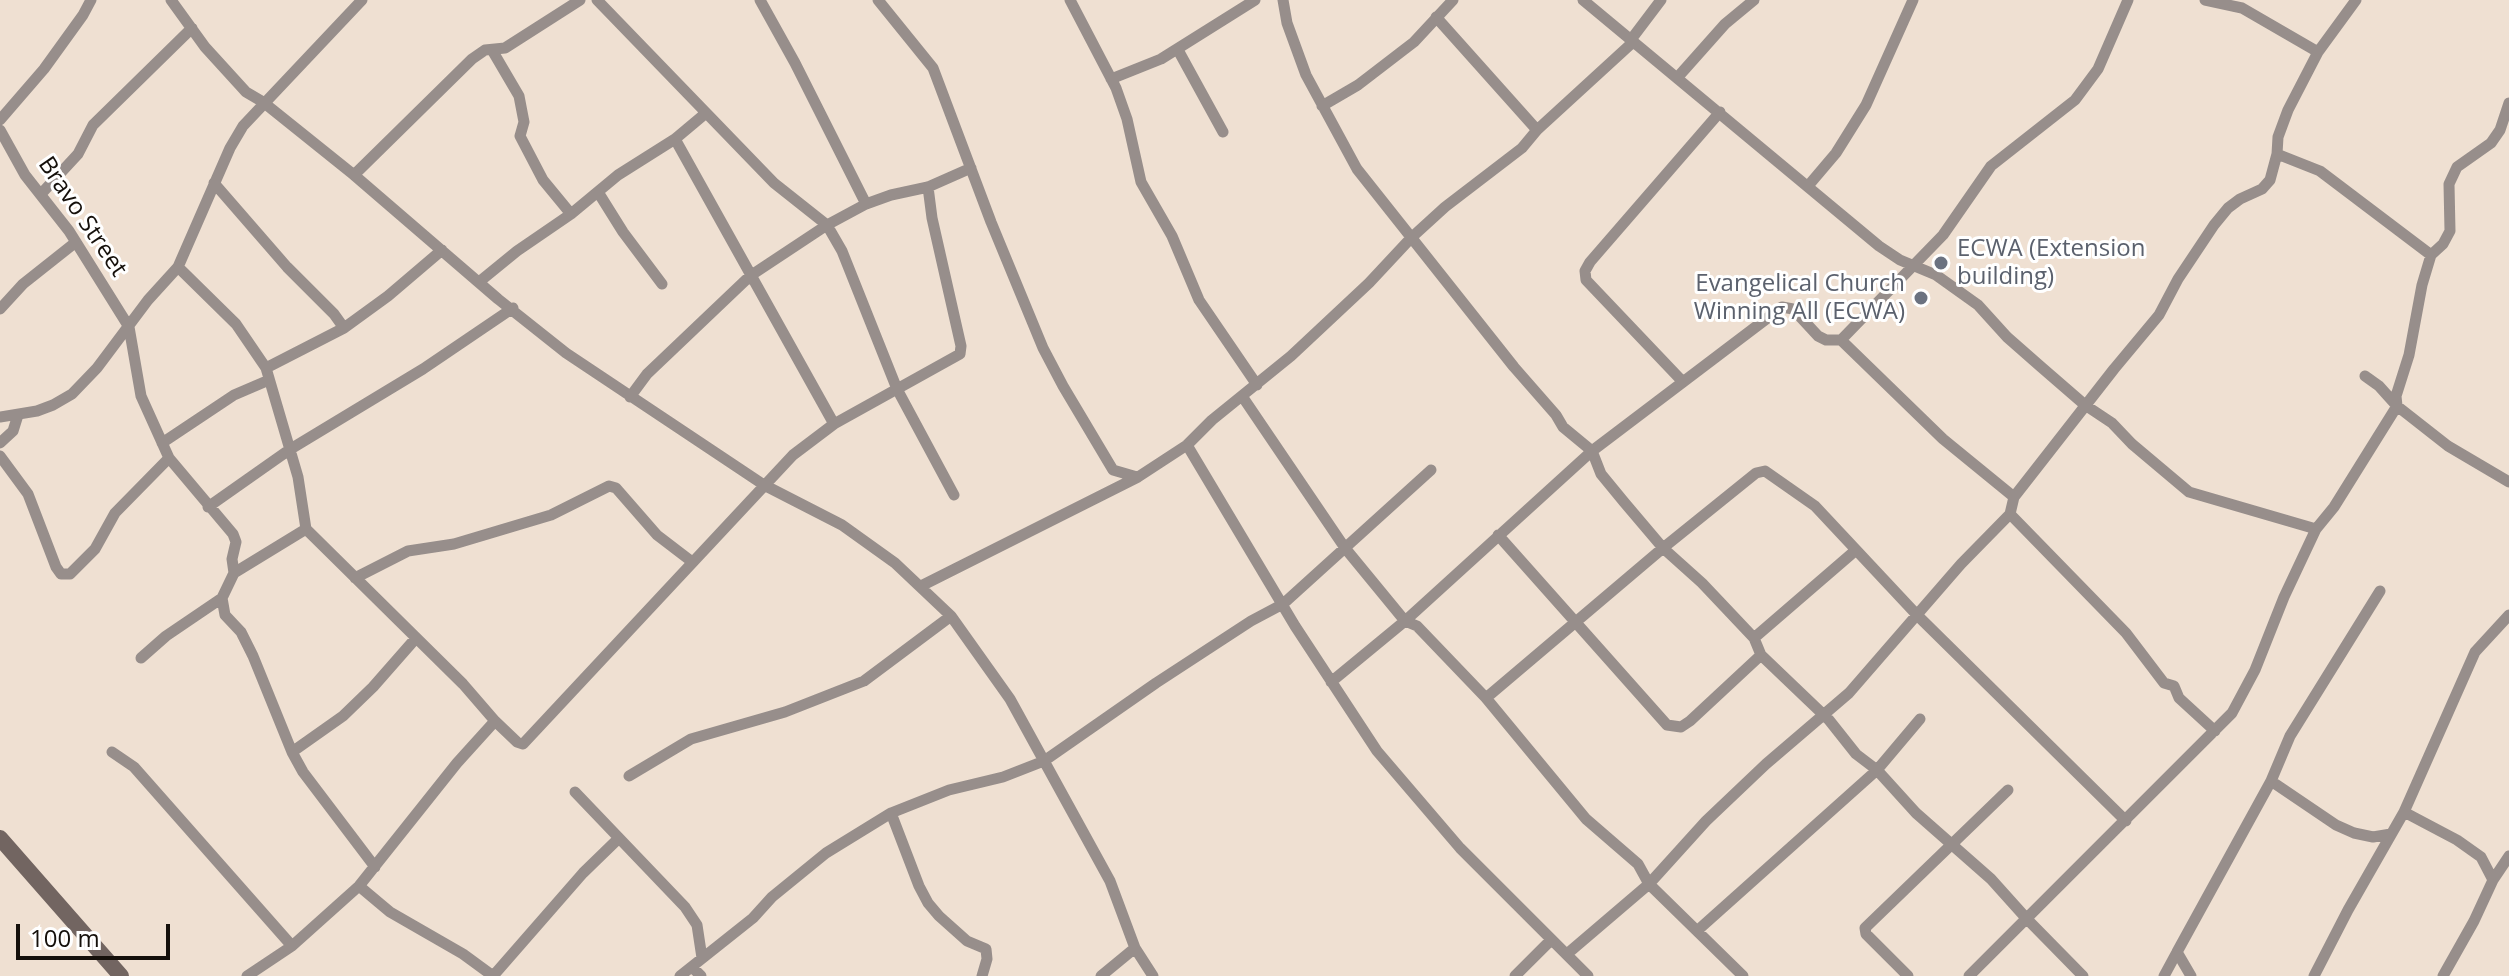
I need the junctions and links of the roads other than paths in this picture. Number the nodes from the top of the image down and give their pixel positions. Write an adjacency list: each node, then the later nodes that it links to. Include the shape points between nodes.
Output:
1 (91, 0): 33 (street, via 44,69)
2 (171, 0): 21 (street)
3 (362, 0): 28 (street)
4 (580, 0): 23 (street, via 505,48)
5 (615, 0): 19 (street)
6 (760, 0): 46 (street)
7 (878, 0): 39 (street, via 933,68)
8 (1070, 0): 27 (street)
9 (1255, 0): 24 (street)
10 (1283, 0): 30 (street, via 1301,62)
11 (1453, 0): 20 (street)
12 (1583, 0): 22 (street)
13 (1661, 0): 22 (street)
14 (1754, 0): 26 (street)
15 (1913, 0): 42 (street, via 1866,105)
16 (2128, 0): 53 (street, via 2084,89 1991,166)
17 (2205, 0): 25 (street, via 2242,8)
18 (2356, 0): 25 (street)
19 (601, 4): 32 (street)
20 (1436, 17): 30 (street, via 1414,42); 35 (street)
21 (192, 28): 28 (street, via 246,92); 45 (street, via 93,125 78,154)
22 (1631, 42): 26 (street); 35 (street)
23 (492, 50): 40 (street, via 472,59); 47 (street, via 519,96 524,122 520,136 543,180)
24 (1178, 50): 27 (street); 36 (street)
25 (2318, 52): 38 (street, via 2278,137)
26 (1677, 78): 31 (street)
27 (1111, 79): 66 (street, via 1127,119 1141,182 1172,236 1199,300)
28 (263, 102): 40 (street); 41 (street, via 243,126)
29 (2509, 103): 52 (street, via 2491,143 2457,167 2449,184 2450,231)
30 (1322, 106): 49 (street, via 1357,169)
31 (1720, 112): 42 (street); 65 (street, via 1585,271 1586,280)
32 (706, 113): 37 (street); 48 (street, via 774,183)
33 (0, 120)
34 (0, 130): 45 (street, Bravo Street)
35 (1537, 130): 49 (street)
36 (1223, 132)
37 (675, 139): 44 (street); 55 (street)
38 (2277, 154): 52 (street, via 2320,171); 70 (street, via 2270,180 2228,208 2214,225 2159,315)
39 (971, 168): 43 (street); 83 (street, via 1063,386 1113,470)
40 (354, 175): 51 (street)
41 (214, 183): 54 (street); 61 (street)
42 (1808, 186): 53 (street, via 1879,246)
43 (928, 187): 46 (street); 67 (street, via 962,351)
44 (598, 192): 47 (street); 57 (street)
45 (41, 194): 50 (street, Bravo Street)
46 (866, 204): 48 (street)
47 (571, 214): 56 (street)
48 (827, 225): 55 (street); 67 (street)
49 (1411, 238): 66 (street); 79 (street, via 1563,427)
50 (76, 242): 59 (street); 60 (street, Bravo Street)
51 (442, 250): 56 (street); 61 (street)
52 (2431, 255): 71 (street)
53 (1916, 265): 62 (street); 70 (street, via 1978,305)
54 (178, 267): 60 (street); 63 (street, via 236,324)
55 (750, 276): 69 (street, via 647,374); 74 (street)
56 (479, 282): 58 (street)
57 (662, 284)
58 (513, 308): 69 (street); 78 (street)
59 (0, 309)
60 (129, 327): 72 (street, via 72,394); 76 (street, via 141,396)
61 (344, 328): 63 (street)
62 (1841, 340): 65 (street, via 1818,336 1793,309 1782,307); 87 (street, via 1943,439)
63 (268, 374): 76 (street); 78 (street)
64 (2365, 376): 71 (street)
65 (1683, 382): 79 (street)
66 (1257, 385): 68 (street)
67 (897, 389): 74 (street); 86 (street)
68 (1242, 396): 77 (street); 93 (street)
69 (630, 397): 85 (street)
70 (2085, 405): 87 (street); 91 (street, via 2189,492)
71 (2397, 406): 84 (street, via 2448,446); 91 (street)
72 (18, 415): 73 (street); 75 (street, via 13,431)
73 (0, 417)
74 (834, 424): 85 (street)
75 (0, 443)
76 (162, 443): 81 (street)
77 (1187, 445): 83 (street); 102 (street)
78 (289, 450): 88 (street); 90 (street)
79 (1592, 451): 92 (street); 94 (street, via 1601,474)
80 (0, 456): 81 (street, via 28,494 61,574 70,574 95,549 115,513)
81 (169, 458): 88 (street)
82 (1431, 470): 93 (street)
83 (1138, 477): 99 (street)
84 (2509, 482)
85 (764, 485): 96 (street); 99 (street, via 842,525)
86 (954, 495)
87 (2014, 497): 89 (street)
88 (208, 507): 97 (street, via 233,534)
89 (2010, 514): 103 (street); 117 (street, via 2126,633 2164,683 2174,686 2179,698)
90 (306, 529): 97 (street); 98 (street)
91 (2316, 529): 117 (street, via 2243,696)
92 (1498, 535): 106 (street); 107 (street)
93 (1345, 548): 102 (street); 106 (street)
94 (1663, 548): 95 (street, via 1765,471 1815,506); 107 (street); 109 (street)
95 (1856, 550): 103 (street); 109 (street)
96 (691, 561): 98 (street, via 609,486 551,515 454,544 408,551); 116 (street, via 527,741 517,742)
97 (234, 573): 101 (street)
98 (355, 578): 108 (street)
99 (921, 586): 105 (street)
100 (2380, 591): 123 (street, via 2290,736)
101 (222, 598): 111 (street); 119 (street, via 225,615 253,656)
102 (1283, 604): 112 (street); 120 (street)
103 (1917, 615): 114 (street); 128 (street)
104 (2509, 615): 126 (street, via 2475,652)
105 (951, 616): 120 (street, via 1010,699); 122 (street, via 864,681 785,712 691,739)
106 (1405, 621): 112 (street); 113 (street, via 1417,626)
107 (1574, 623): 110 (street, via 1672,727 1690,721); 113 (street)
108 (416, 638): 116 (street); 119 (street, via 343,716)
109 (1754, 638): 110 (street)
110 (1761, 655): 114 (street)
111 (141, 658)
112 (1331, 682): 141 (street, via 1393,770)
113 (1486, 698): 137 (street, via 1586,819 1638,864)
114 (1823, 715): 121 (street); 137 (street, via 1706,821)
115 (1920, 719): 121 (street)
116 (495, 721): 135 (street)
117 (2215, 731): 128 (street)
118 (112, 752): 142 (street, via 134,767)
119 (292, 752): 135 (street)
120 (1044, 761): 127 (street); 143 (street, via 1110,881)
121 (1877, 770): 132 (street); 140 (street)
122 (629, 776)
123 (2271, 781): 129 (street, via 2354,833); 144 (street)
124 (2008, 790): 132 (street)
125 (575, 792): 131 (street)
126 (2404, 812): 129 (street); 133 (street)
127 (891, 813): 146 (street, via 826,853); 152 (street, via 928,903 967,941 986,949)
128 (2126, 821): 139 (street)
129 (2391, 834): 163 (street)
130 (0, 838): 148 (street)
131 (618, 839): 146 (street, via 685,907 697,925); 150 (street)
132 (1954, 844): 139 (street); 158 (street, via 1865,928)
133 (2481, 857): 134 (street); 136 (street)
134 (2509, 857): 136 (street)
135 (375, 867): 138 (street)
136 (2493, 880): 164 (street)
137 (1649, 884): 140 (street); 145 (street)
138 (359, 886): 142 (street); 150 (street, via 390,912)
139 (2026, 918): 159 (street); 160 (street)
140 (1698, 930): 157 (street)
141 (1550, 941): 145 (street); 155 (street)
142 (292, 946): 149 (street)
143 (1135, 948): 153 (street); 154 (street)
144 (2177, 952): 161 (street); 162 (street)
145 (1567, 954): 156 (street)
146 (702, 958): 147 (street)
147 (696, 971): 151 (street)
148 (121, 976)
149 (247, 976)
150 (493, 976)
151 (680, 976)
152 (982, 976)
153 (1101, 976)
154 (1153, 976)
155 (1515, 976)
156 (1588, 976)
157 (1743, 976)
158 (1908, 976)
159 (1969, 976)
160 (2083, 976)
161 (2164, 976)
162 (2191, 976)
163 (2314, 976)
164 (2443, 976)

